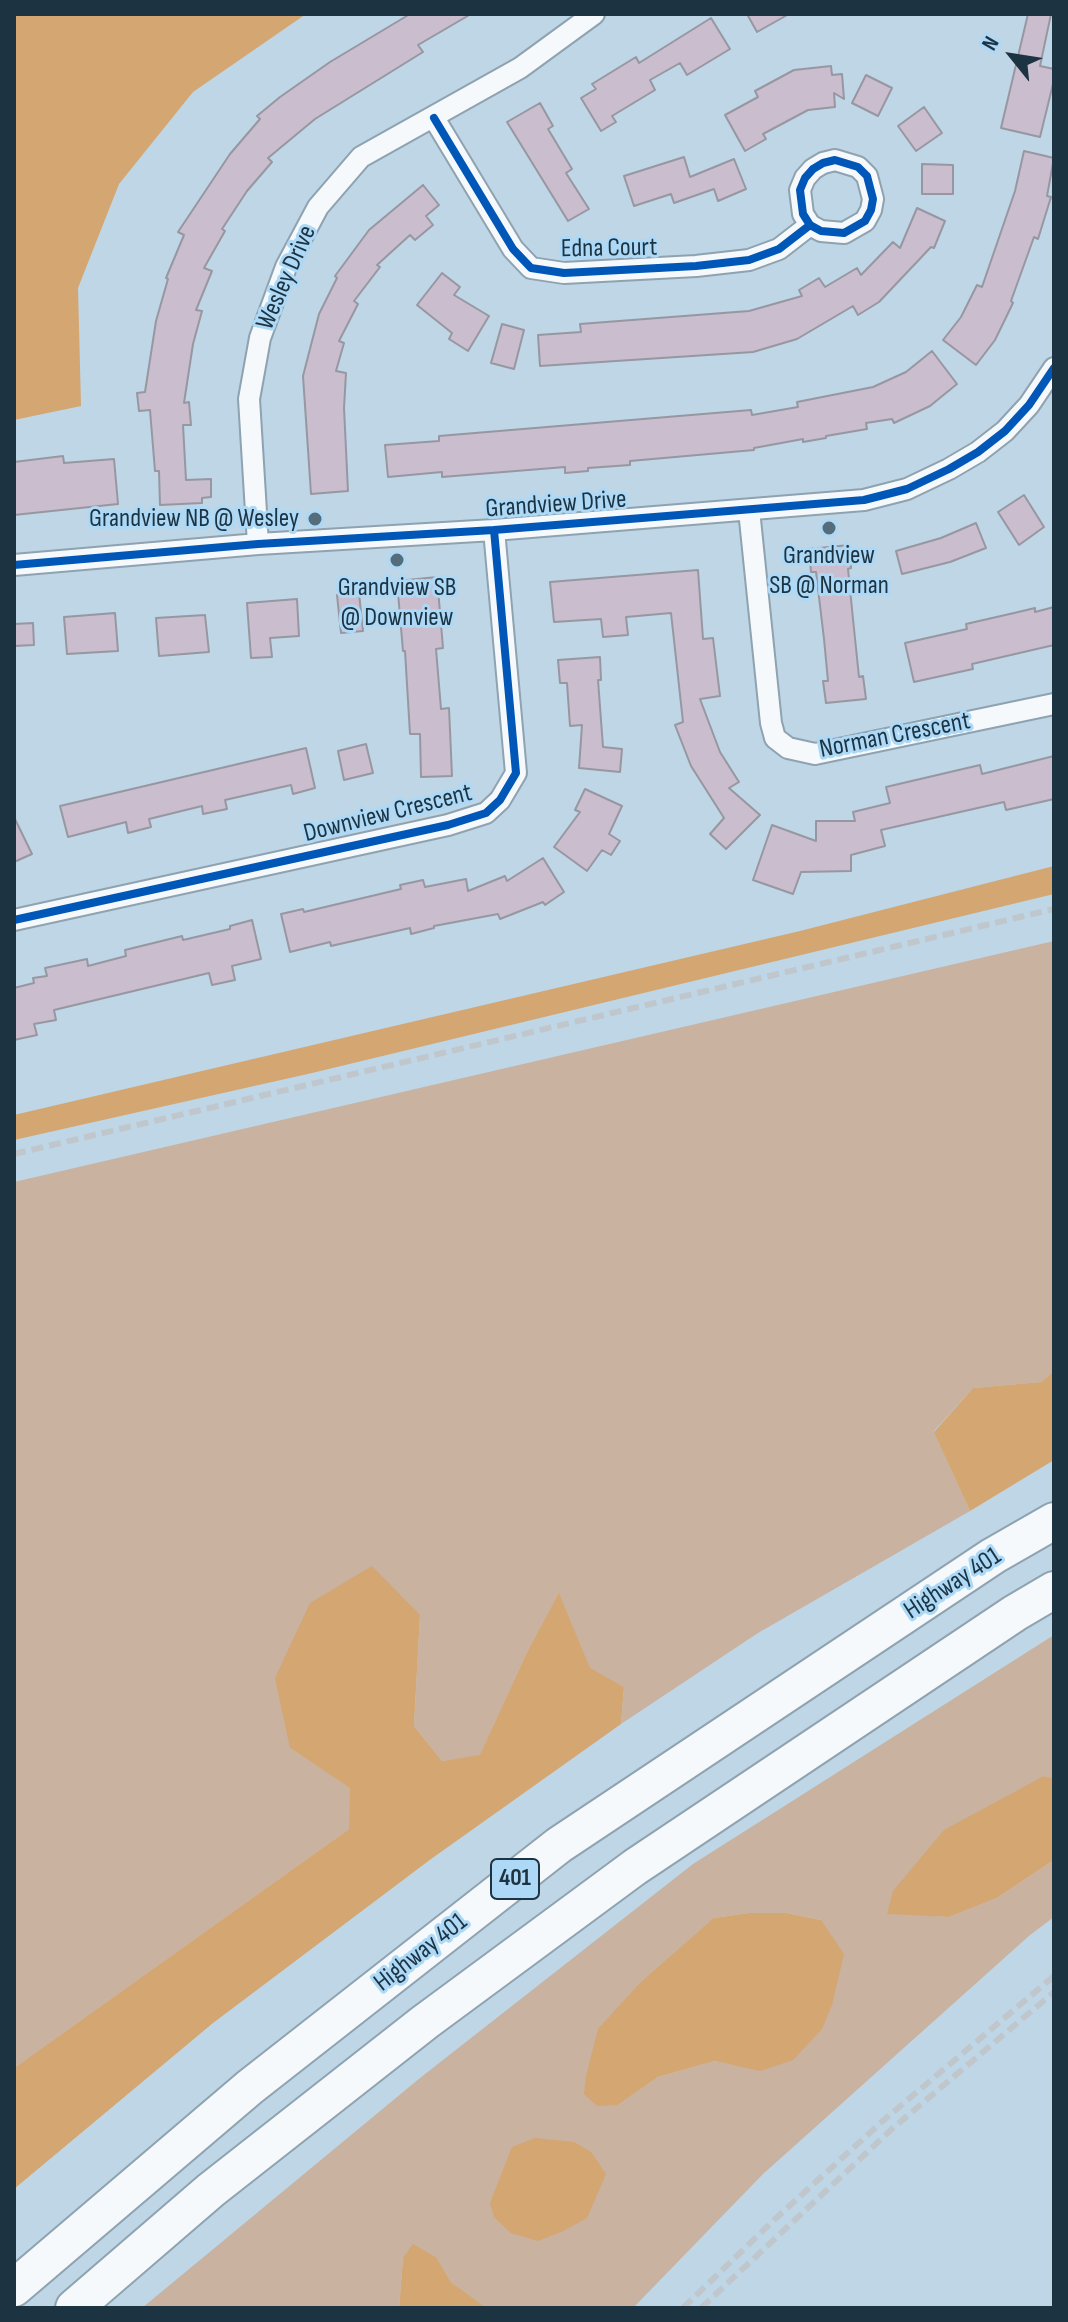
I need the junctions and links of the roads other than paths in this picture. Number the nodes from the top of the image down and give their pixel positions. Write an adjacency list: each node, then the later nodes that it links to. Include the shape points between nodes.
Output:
1 (594, 14): 2 (street, Wesley Drive, via 520,68)
2 (434, 118): 3 (street, Edna Court, via 513,249 531,268 564,273 749,260 779,249); 7 (street, Wesley Drive, via 361,157 318,207 286,267 260,338 249,399)
3 (810, 225)
4 (1054, 368): 5 (street, Grandview Drive, via 1005,431 935,476 864,500)
5 (749, 510): 6 (street, Grandview Drive); 9 (street, Norman Crescent, via 771,723 775,738 788,748 815,754)
6 (494, 530): 7 (street, Grandview Drive); 10 (street, Downview Crescent, via 516,773 486,813)
7 (258, 544): 8 (street, Grandview Drive)
8 (14, 565)
9 (1054, 704)
10 (14, 920)
11 (1054, 1521): 13 (highway, Highway 401 / 401, via 993,1556 559,1845 250,2087)
12 (1054, 1590): 14 (highway, 401, via 635,1867 222,2180)
13 (14, 2288)
14 (74, 2308)

